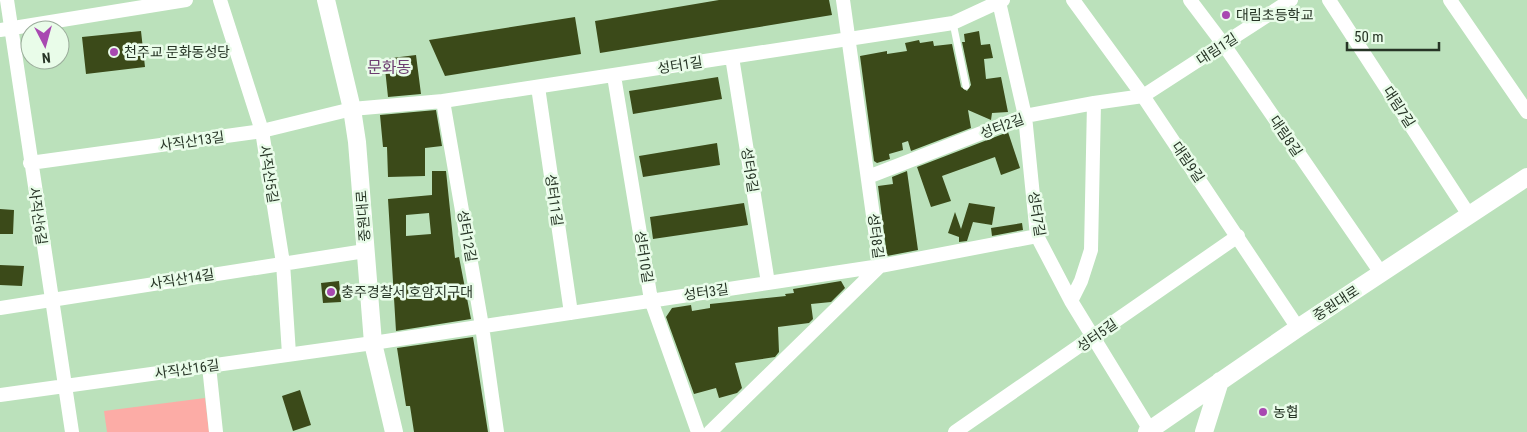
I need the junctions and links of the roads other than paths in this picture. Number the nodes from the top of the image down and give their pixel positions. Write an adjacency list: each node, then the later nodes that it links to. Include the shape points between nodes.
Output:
1 (7, 0): 13 (street, 사직산6길)
2 (186, 0): 13 (street)
3 (220, 0): 26 (street, 사직산5길)
4 (326, 0): 23 (street, 중원대로)
5 (843, 0): 14 (street, 성터8길)
6 (1073, 0): 20 (street, 대림9길)
7 (1190, 0): 15 (street, 대림8길)
8 (1291, 0): 15 (street, 대림1길)
9 (1328, 0): 30 (street, 대림7길)
10 (1450, 0): 24 (street)
11 (1001, 1): 12 (street, 성터1길); 25 (street, 성터7길)
12 (952, 23): 14 (street, 성터1길); 18 (lane)
13 (5, 29): 27 (street, 사직산6길)
14 (847, 38): 16 (street, 성터1길); 29 (street, 성터8길)
15 (1224, 45): 20 (street, 대림1길); 36 (street, 대림8길)
16 (732, 57): 17 (street, 성터1길); 37 (street, 성터9길)
17 (614, 76): 19 (street, 성터1길); 39 (street, 성터10길)
18 (966, 86)
19 (538, 87): 21 (street, 성터1길); 42 (street, 성터11길)
20 (1143, 96): 22 (street, 성터2길); 32 (street, 대림9길)
21 (444, 100): 23 (street, 성터1길); 43 (street, 성터12길)
22 (1094, 103): 25 (street, 성터2길); 40 (street, via 1091,250)
23 (352, 109): 26 (street, 사직산13길); 33 (street, 중원대로)
24 (1527, 112)
25 (1025, 116): 29 (street, 성터2길); 31 (street, 성터7길)
26 (262, 131): 27 (street, 사직산13길); 34 (street, 사직산5길)
27 (30, 162): 38 (street, 사직산6길)
28 (1527, 177): 30 (street, 중원대로)
29 (868, 178): 35 (street, 성터8길)
30 (1469, 215): 36 (street, 중원대로)
31 (1037, 236): 35 (street, 성터3길); 40 (street, 성터7길)
32 (1238, 236): 44 (street, 대림9길); 45 (street, 성터5길)
33 (365, 251): 34 (street, 사직산14길); 46 (street, 중원대로)
34 (283, 263): 38 (street, 사직산14길); 47 (street, 사직산5길)
35 (880, 266): 37 (street, 성터3길); 58 (street, 성터8길)
36 (1381, 273): 44 (street, 중원대로)
37 (768, 283): 39 (street, 성터3길)
38 (50, 300): 41 (street, 사직산14길); 50 (street, 사직산6길)
39 (651, 300): 42 (street, 성터3길); 57 (street, 성터10길)
40 (1071, 301): 45 (street, 성터7길)
41 (0, 308)
42 (570, 313): 43 (street, 성터3길)
43 (482, 326): 46 (street, 성터3길); 56 (street, 성터12길)
44 (1298, 328): 49 (street, 중원대로)
45 (1094, 338): 52 (street, 성터7길); 59 (street, 성터5길)
46 (373, 343): 47 (street, 사직산16길); 55 (street, 중원대로)
47 (290, 354): 48 (street, 사직산16길)
48 (209, 366): 50 (street, 사직산16길); 54 (street)
49 (1220, 381): 52 (street, 중원대로); 60 (street)
50 (65, 386): 51 (street, 사직산16길); 53 (street, 사직산6길)
51 (0, 395)
52 (1150, 431)
53 (72, 432)
54 (216, 432)
55 (394, 432)
56 (497, 432)
57 (698, 432)
58 (710, 432)
59 (955, 432)
60 (1204, 432)

